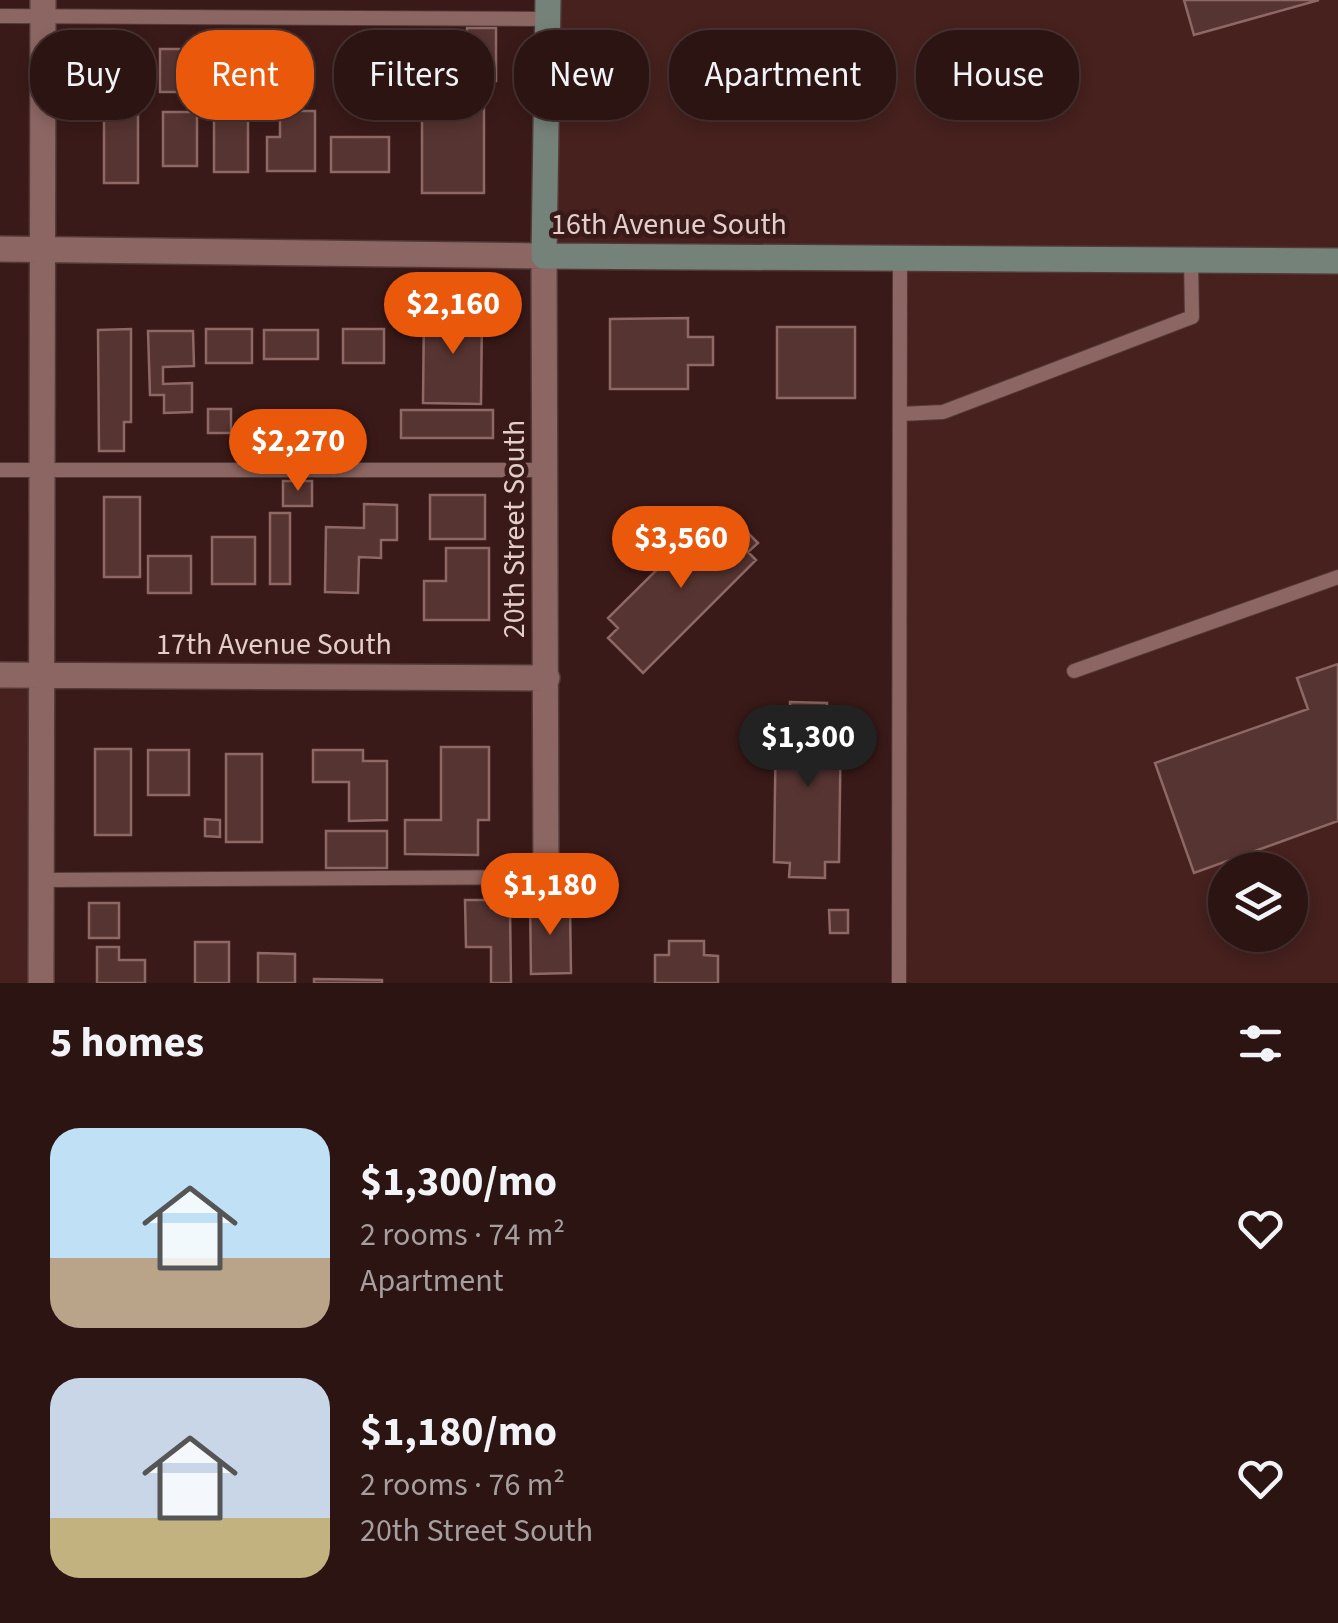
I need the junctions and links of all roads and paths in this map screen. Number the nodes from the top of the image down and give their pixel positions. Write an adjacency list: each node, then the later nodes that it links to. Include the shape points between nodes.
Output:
1 (43, 8): 2 (lane); 3 (lane); 5 (street)
2 (548, 10): 6 (street, 20th Street South)
3 (0, 16)
4 (0, 249): 5 (street, 16th Avenue South)
5 (43, 250): 6 (street, 16th Avenue South); 12 (street)
6 (544, 256): 7 (street, 16th Avenue South); 13 (street, 20th Street South)
7 (900, 258): 8 (street, 16th Avenue South); 10 (lane)
8 (1191, 260): 9 (street, 16th Avenue South); 10 (lane, via 1192,316 943,412)
9 (1338, 262)
10 (900, 414): 22 (lane)
11 (0, 470): 12 (lane)
12 (42, 470): 13 (lane); 17 (street)
13 (547, 470): 18 (street, 20th Street South)
14 (1338, 577): 15 (lane)
15 (1074, 671)
16 (0, 674): 17 (street, 17th Avenue South)
17 (42, 675): 18 (street, 17th Avenue South); 20 (street)
18 (547, 678): 19 (street, 20th Street South)
19 (546, 877): 20 (lane)
20 (42, 880): 21 (street)
21 (41, 983)
22 (899, 983)

